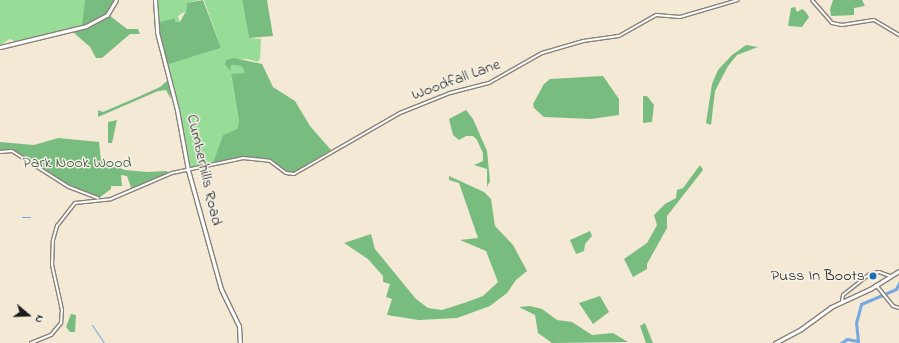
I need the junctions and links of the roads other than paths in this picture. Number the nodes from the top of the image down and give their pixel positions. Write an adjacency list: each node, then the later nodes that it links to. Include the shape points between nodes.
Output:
1 (116, 0): 6 (street, via 107,15 86,26)
2 (155, 0): 8 (street, Cumberhills Road, via 157,32 177,110)
3 (738, 0): 8 (street, Woodfall Lane, via 680,17 656,15 619,36 579,42 542,53 482,86 450,93 400,113 294,174 286,173 273,162 252,158)
4 (812, 0): 5 (street, via 832,23 842,25 874,20)
5 (899, 35)
6 (0, 47)
7 (0, 152): 9 (street, via 12,151 69,187)
8 (188, 170): 9 (street, Woodfall Lane, via 172,173 119,196); 16 (street, Cumberhills Road, via 221,289 239,326)
9 (99, 199): 15 (street, Woodfall Lane, via 75,203 56,228 52,265 62,320 56,331)
10 (899, 271): 11 (street)
11 (890, 276): 12 (street); 13 (street, via 879,272 870,274 843,295)
12 (876, 286): 13 (street); 14 (street, via 883,296)
13 (842, 302): 17 (street)
14 (899, 308)
15 (31, 343)
16 (240, 343)
17 (775, 343)

